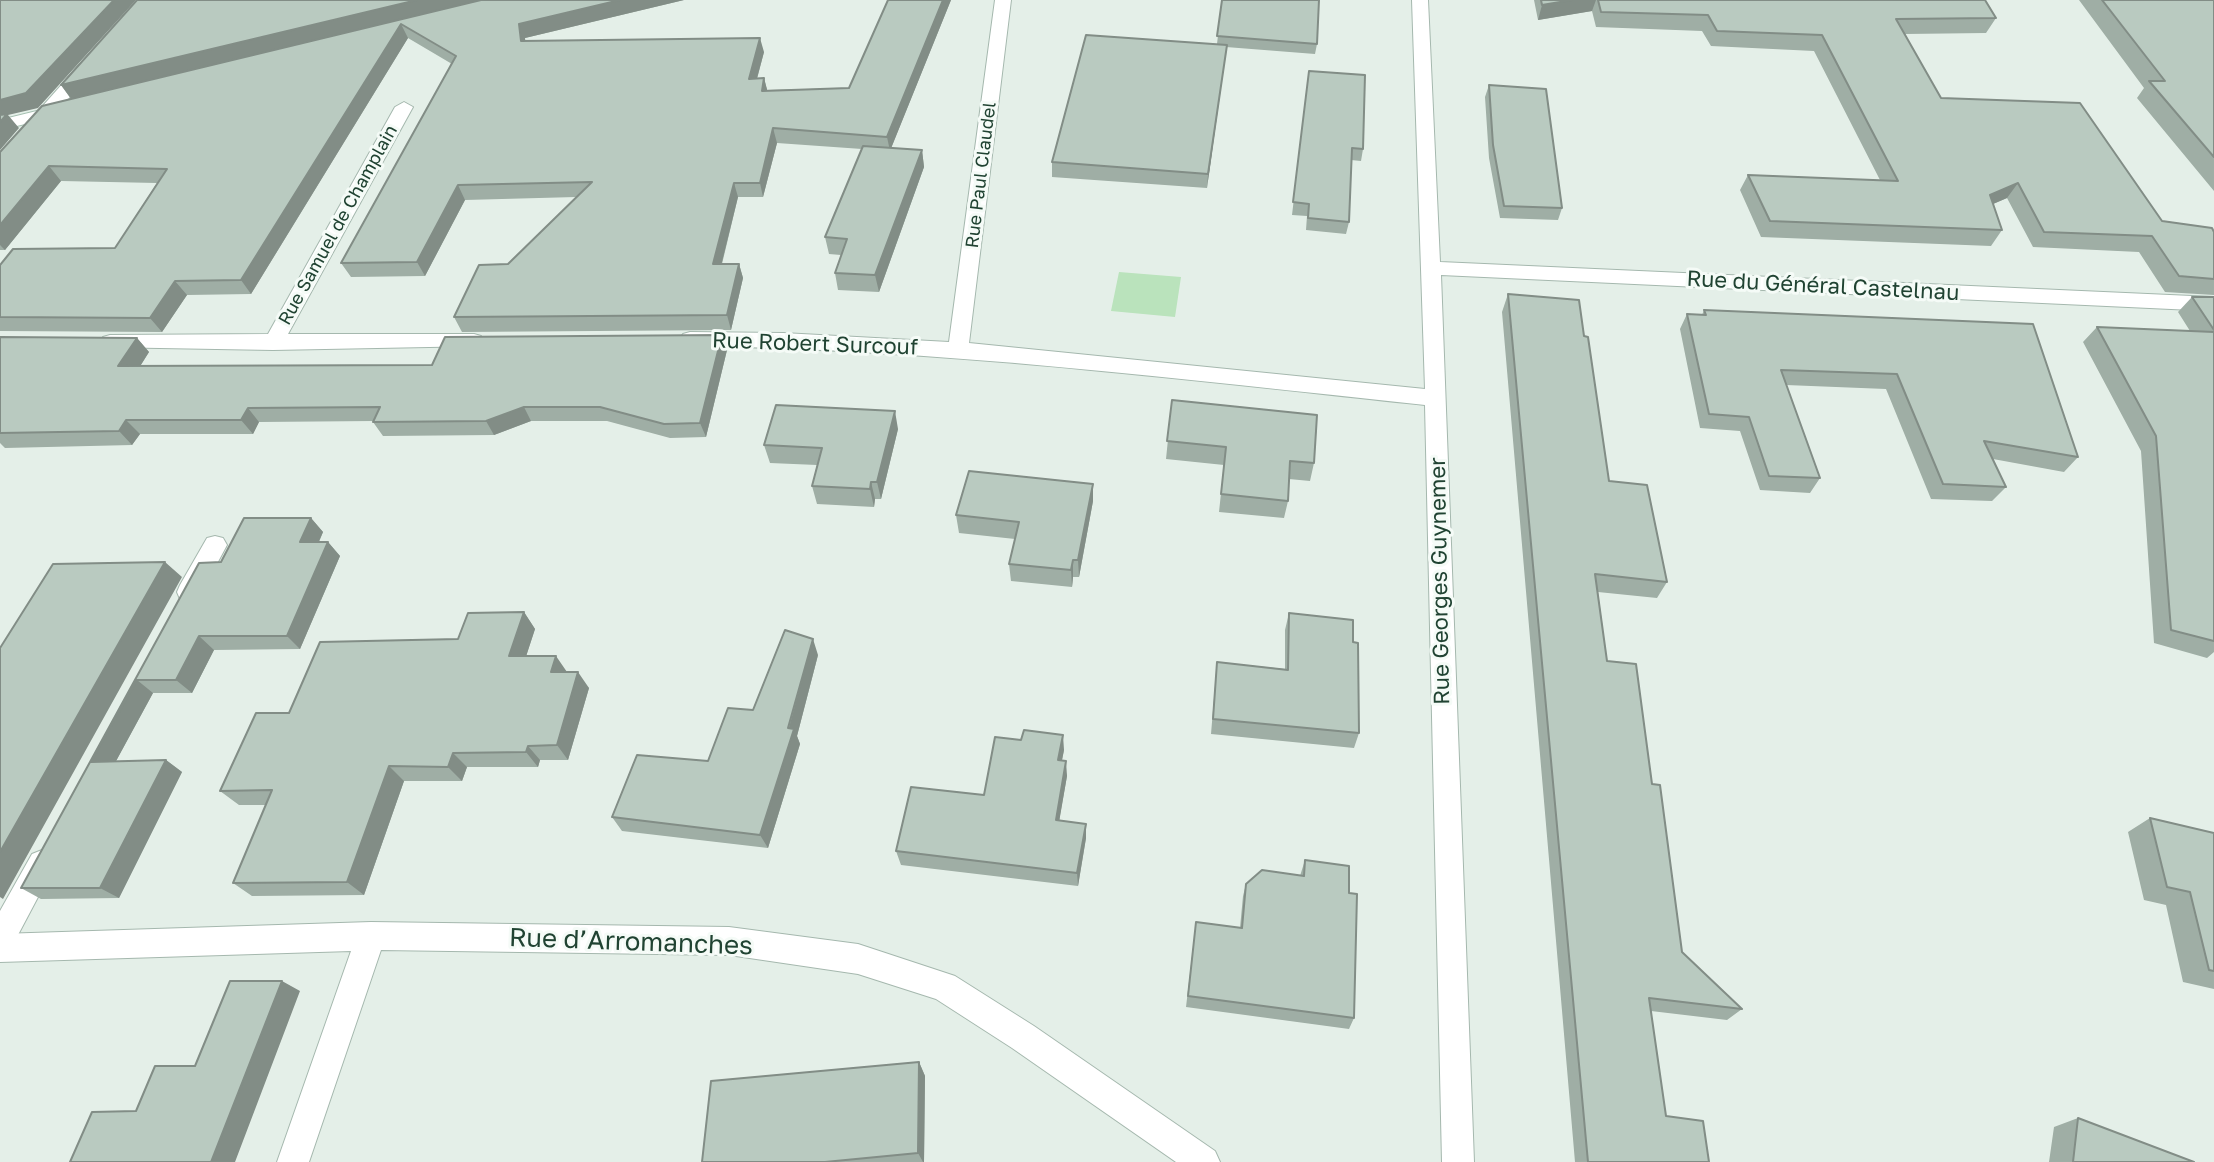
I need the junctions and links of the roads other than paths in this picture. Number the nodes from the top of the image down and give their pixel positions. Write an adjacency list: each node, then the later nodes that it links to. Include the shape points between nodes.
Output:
1 (1003, 0): 15 (street, Rue Paul Claudel)
2 (1420, 0): 9 (street, Rue Georges Guynemer)
3 (98, 55): 6 (street)
4 (79, 106): 6 (street)
5 (404, 107): 14 (street, Rue Samuel de Champlain)
6 (43, 115): 7 (street); 8 (street)
7 (0, 125)
8 (0, 165)
9 (1431, 268): 10 (street, Rue du Général Castelnau); 16 (street, Rue Georges Guynemer)
10 (2214, 304)
11 (669, 340): 15 (street, Rue Robert Surcouf, via 795,339)
12 (494, 341): 14 (street)
13 (91, 342): 14 (street)
14 (273, 343)
15 (958, 350): 16 (street, Rue Robert Surcouf)
16 (1436, 398): 25 (street, Rue Georges Guynemer)
17 (215, 545): 18 (street)
18 (178, 613)
19 (52, 844): 21 (street)
20 (371, 936): 22 (street, Rue d’Arromanches); 23 (street); 24 (street, Rue d’Arromanches, via 729,941 858,959 944,987)
21 (0, 940)
22 (0, 948)
23 (293, 1162)
24 (1204, 1162)
25 (1458, 1162)

